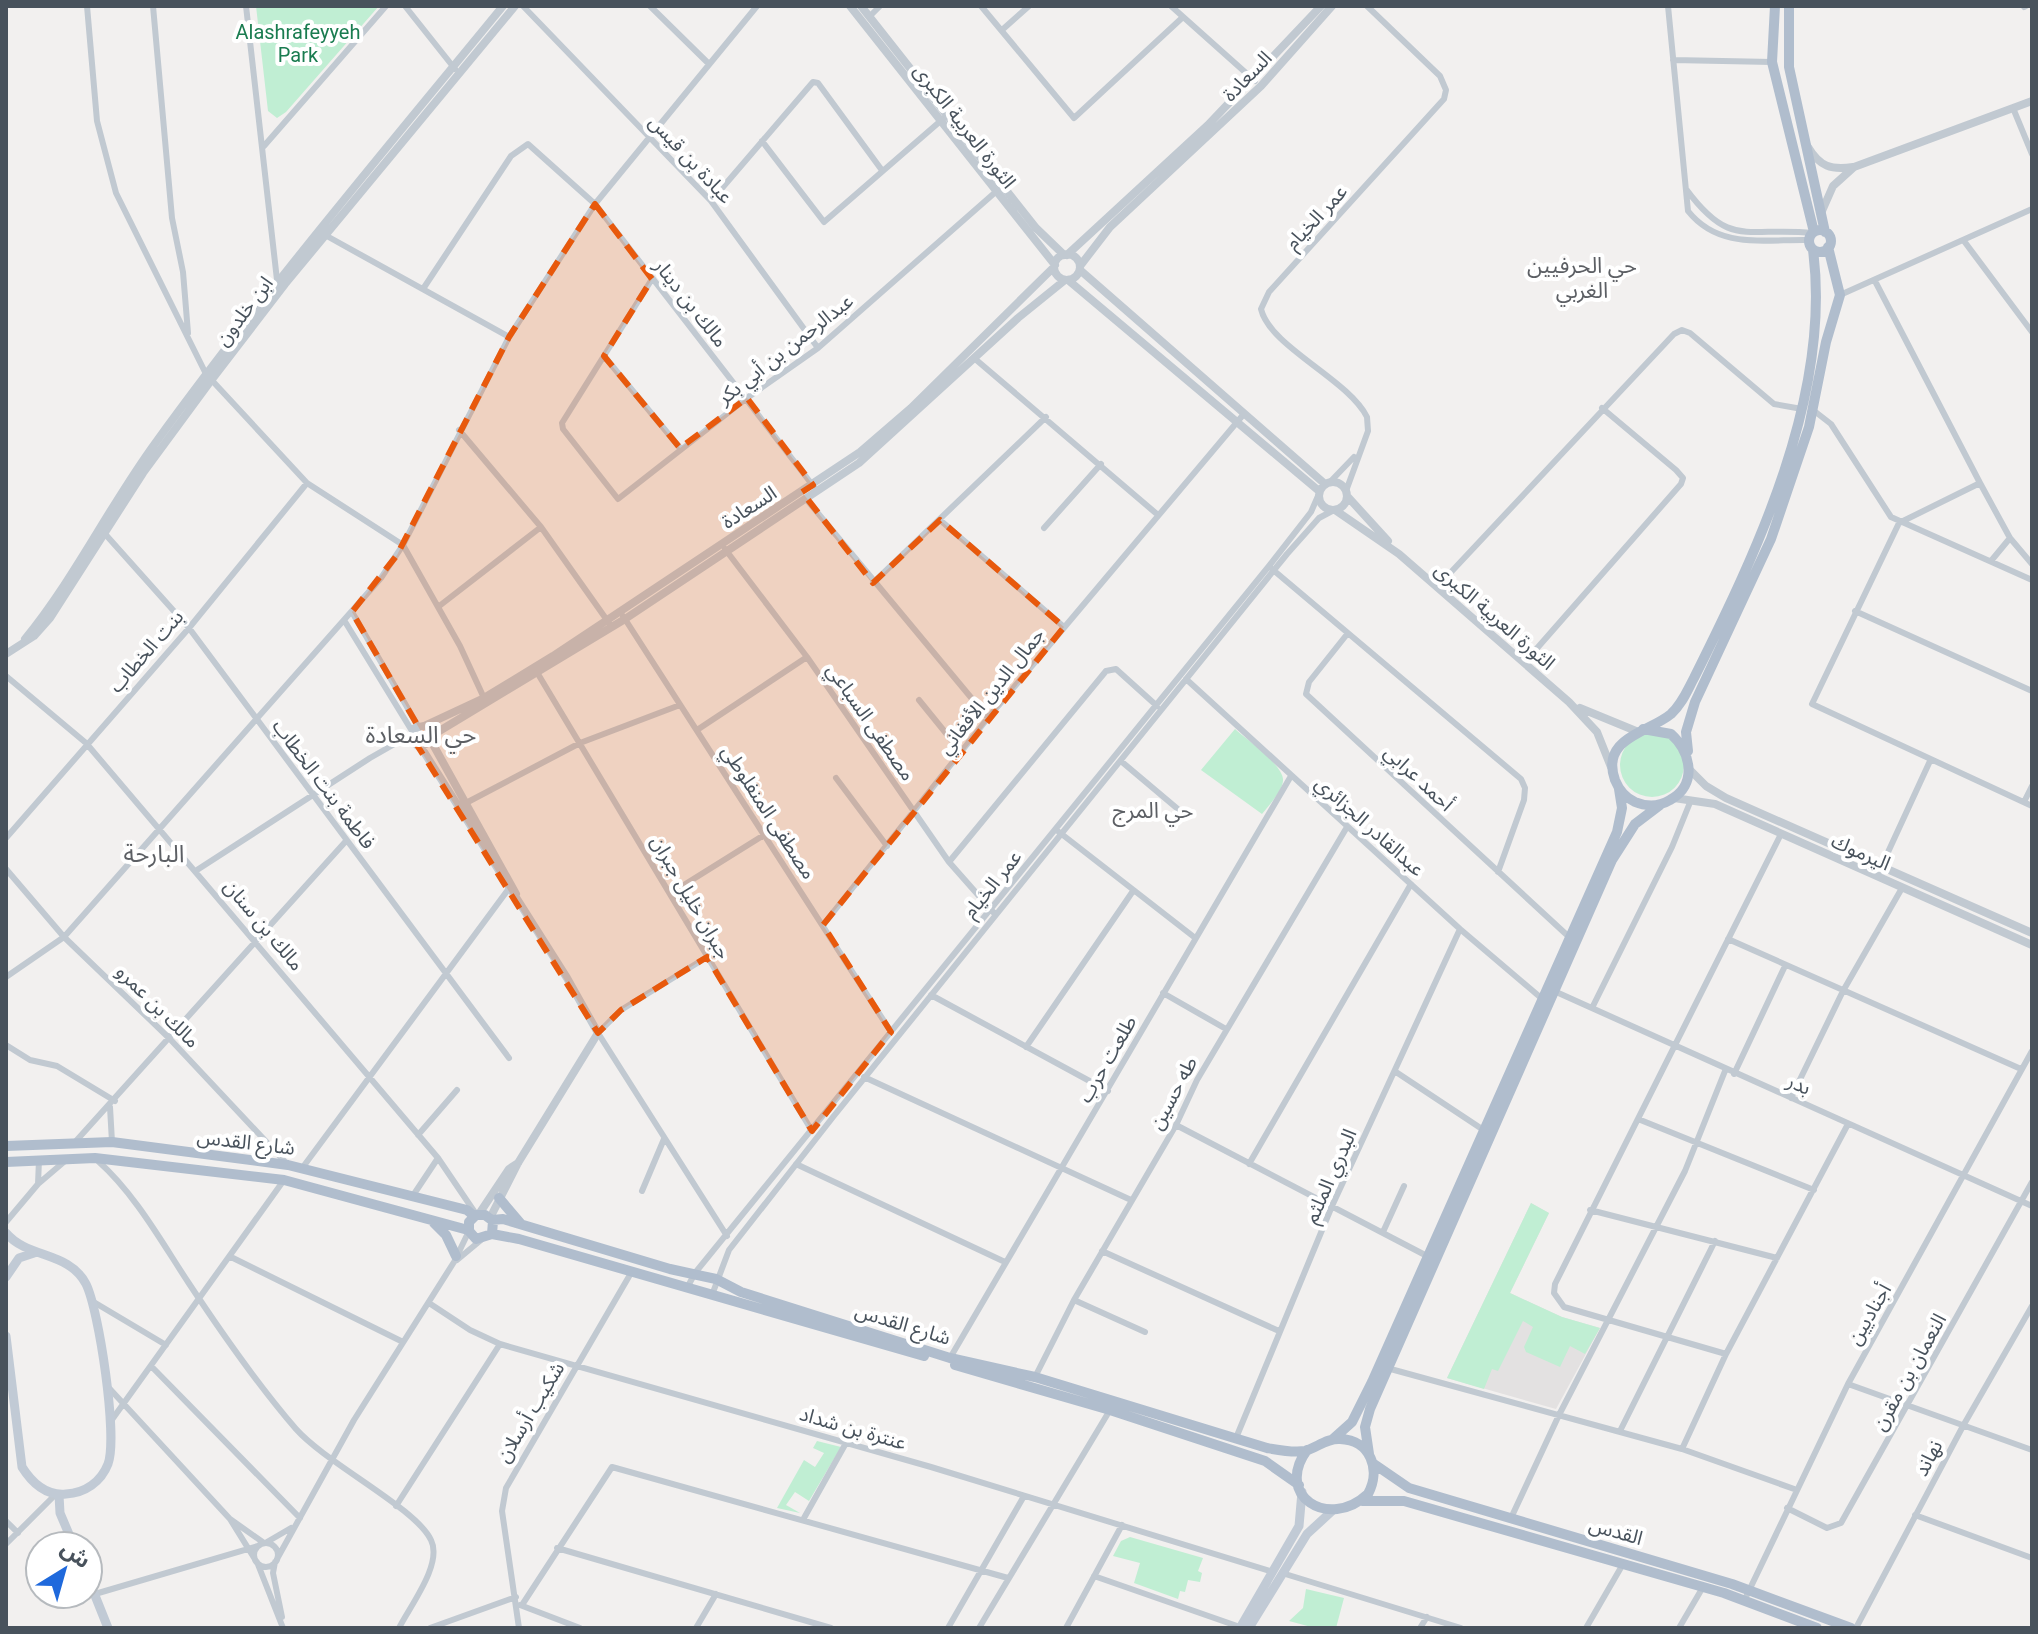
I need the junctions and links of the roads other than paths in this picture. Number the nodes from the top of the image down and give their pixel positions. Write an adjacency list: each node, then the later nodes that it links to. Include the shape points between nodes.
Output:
1 (87, 6): 64 (street, via 97,121 107,167 166,301)
2 (153, 6): 64 (street)
3 (246, 6): 37 (street)
4 (386, 6): 37 (street)
5 (405, 6): 29 (street)
6 (503, 6): 29 (street, ابن خلدون)
7 (515, 6): 29 (street, ابن خلدون)
8 (523, 6): 34 (street, عبادة بن قيس)
9 (650, 6): 28 (street)
10 (757, 6): 28 (street)
11 (850, 6): 33 (street, الثورة العربية الكبرى)
12 (861, 6): 23 (street, الثورة العربية الكبرى)
13 (880, 6): 23 (street)
14 (981, 6): 25 (street)
15 (1029, 6): 25 (street)
16 (1171, 6): 24 (street)
17 (1332, 6): 30 (street, السعادة)
18 (1367, 6): 79 (street, عمر الخيام, via 1440,76 1444,99 1269,292 1261,309 1274,331 1365,412 1368,431)
19 (1668, 6): 26 (street)
20 (1775, 6): 27 (main road)
21 (1789, 6): 36 (main road, via 1789,67)
22 (1316, 8): 30 (street, السعادة)
23 (869, 17): 33 (street, الثورة العربية الكبرى)
24 (1183, 17): 25 (street, via 1074,118); 30 (street)
25 (1002, 30)
26 (1673, 60): 27 (street); 42 (street)
27 (1772, 62): 48 (main road)
28 (709, 64): 34 (street)
29 (456, 70): 47 (street, ابن خلدون); 55 (street, ابن خلدون)
30 (1257, 83): 50 (street, السعادة); 52 (street, السعادة, via 1110,227)
31 (2032, 101): 32 (street)
32 (2013, 108): 38 (street); 39 (street)
33 (943, 118): 40 (street); 41 (street, الثورة العربية الكبرى)
34 (649, 136): 43 (street, عبادة بن قيس); 44 (street)
35 (762, 141): 40 (street, via 824,222); 40 (street, via 815,81); 43 (street)
36 (1805, 142): 39 (street, via 1823,165); 46 (main road)
37 (264, 146): 55 (street)
38 (2032, 154)
39 (1854, 167): 46 (street, via 1833,186)
40 (881, 169)
41 (999, 189): 50 (street, الثورة العربية الكبرى); 51 (street, الثورة العربية الكبرى); 66 (street, عبدالرحمن بن أبي بكر)
42 (1686, 189): 48 (street, via 1721,227); 48 (street, via 1688,211 1718,236)
43 (711, 201): 66 (street, عبادة بن قيس)
44 (595, 204): 53 (street, مالك بن دينار); 59 (street, مالك بن دينار, via 528,144 511,156); 65 (street)
45 (2032, 209): 49 (street)
46 (1822, 211): 48 (main road)
47 (325, 235): 59 (street); 69 (street, ابن خلدون)
48 (1815, 237): 54 (main road); 58 (main road, via 1820,252 1828,247)
49 (1964, 241): 57 (street); 62 (street)
50 (1066, 255): 51 (street); 52 (street, via 1075,257)
51 (1054, 266): 56 (street); 70 (street, السعادة)
52 (1080, 268): 56 (street); 76 (street)
53 (652, 279): 67 (street); 71 (street, مالك بن دينار)
54 (1816, 279): 58 (main road, via 1826,276); 60 (main road)
55 (277, 280): 69 (street, ابن خلدون)
56 (1066, 280): 68 (street, السعادة); 76 (street)
57 (1875, 281): 61 (street); 82 (street)
58 (1839, 282): 61 (main road)
59 (423, 289): 65 (street)
60 (1815, 291): 61 (main road, via 1827,299); 73 (main road)
61 (1840, 295): 74 (main road)
62 (2029, 321): 63 (street)
63 (2032, 332)
64 (188, 333): 69 (street)
65 (509, 337): 77 (street)
66 (818, 348): 71 (street, عبدالرحمن بن أبي بكر)
67 (604, 356): 78 (street); 78 (street, عبدالرحمن بن أبي بكر, via 562,426 618,499)
68 (974, 358): 70 (street, السعادة); 75 (street)
69 (208, 378): 81 (street); 87 (street, ابن خلدون)
70 (940, 385): 84 (street, السعادة)
71 (747, 398): 78 (street, عبدالرحمن بن أبي بكر); 84 (street, مالك بن دينار)
72 (1602, 408): 73 (street, via 1682,330 1774,404); 104 (street); 119 (street, via 1683,478)
73 (1800, 409): 74 (street); 132 (main road, via 1760,539 1701,663 1678,706)
74 (1813, 410): 91 (street, via 1831,424); 140 (main road, via 1779,521 1695,702 1686,732)
75 (1046, 417): 80 (street); 90 (street)
76 (1240, 418): 83 (street); 89 (street, جمال الدين الأفغاني)
77 (459, 430): 92 (street); 96 (street)
78 (680, 448)
79 (1357, 455): 83 (street, عمر الخيام); 85 (street, عمر الخيام)
80 (1101, 464): 89 (street); 93 (street)
81 (307, 483): 96 (street); 114 (street, بنت الخطاب)
82 (1980, 483): 91 (street); 95 (street)
83 (1323, 488): 85 (street, via 1340,484); 88 (street, via 1322,505); 101 (street, عمر الخيام)
84 (815, 489): 86 (street, السعادة); 97 (street, السعادة)
85 (1347, 494): 88 (street, via 1344,505); 98 (street, الثورة العربية الكبرى)
86 (807, 500): 97 (street, السعادة); 103 (street)
87 (116, 508): 94 (street, ابن خلدون); 116 (street, ابن خلدون)
88 (1335, 510): 98 (street, الثورة العربية الكبرى); 101 (street, عمر الخيام, via 1319,518)
89 (1158, 515): 113 (street, جمال الدين الأفغاني)
90 (940, 520): 103 (street); 113 (street)
91 (1899, 523): 99 (street); 107 (street)
92 (541, 527): 105 (street); 109 (street)
93 (1044, 528)
94 (106, 535): 114 (street, فاطمة بنت الخطاب); 116 (street, ابن خلدون, via 50,618)
95 (2010, 538): 99 (street); 100 (street)
96 (403, 545): 105 (street); 108 (street)
97 (725, 548): 106 (street, السعادة); 110 (street, السعادة); 118 (street, مصطفى السباعي)
98 (1399, 554): 104 (street, الثورة العربية الكبرى)
99 (1991, 561): 102 (street)
100 (2032, 564)
101 (1272, 568): 115 (street); 122 (street, عمر الخيام)
102 (2032, 580)
103 (873, 583): 130 (street)
104 (1438, 586): 119 (street, الثورة العربية الكبرى)
105 (438, 607): 124 (street)
106 (620, 610): 109 (street, السعادة); 110 (street, مصطفى المنفلوطي)
107 (1855, 611): 123 (street); 138 (street, via 1812,704)
108 (352, 612): 111 (street); 133 (street)
109 (606, 618): 112 (street); 124 (street, السعادة)
110 (625, 619): 112 (street, السعادة); 127 (street, مصطفى المنفلوطي)
111 (344, 620): 129 (street); 133 (street)
112 (612, 627): 120 (street, السعادة)
113 (1064, 627): 130 (street, جمال الدين الأفغاني)
114 (189, 628): 129 (street, فاطمة بنت الخطاب); 135 (street, بنت الخطاب)
115 (1348, 633): 167 (street, via 1525,788); 167 (street, أحمد عرابي, via 1309,682 1306,694)
116 (17, 648): 117 (street, ابن خلدون)
117 (6, 654)
118 (807, 657): 131 (street); 154 (street, مصطفى السباعي)
119 (1525, 662): 126 (street, الثورة العربية الكبرى)
120 (538, 674): 134 (street, السعادة); 136 (street, جبران خليل جبران)
121 (6, 676): 135 (street, مالك بن سنان)
122 (1184, 678): 128 (street, عمر الخيام); 139 (street, عمر الخيام); 142 (street, عبدالقادر الجزائري)
123 (2032, 691)
124 (484, 698): 133 (street, السعادة)
125 (919, 700): 137 (street)
126 (1569, 702): 132 (street, الثورة العربية الكبرى, via 1610,723); 141 (street, الثورة العربية الكبرى, via 1601,739)
127 (680, 705): 131 (street, مصطفى المنفلوطي); 136 (street)
128 (1157, 706): 157 (street, عمر الخيام); 163 (street, via 1116,669 1106,671)
129 (255, 718): 146 (street, فاطمة بنت الخطاب); 155 (street)
130 (988, 718): 137 (street, جمال الدين الأفغاني)
131 (697, 730): 159 (street, مصطفى المنفلوطي)
132 (1640, 730): 140 (main road, via 1671,734); 141 (main road, via 1616,750)
133 (417, 733): 134 (street); 134 (street, السعادة, via 426,744); 146 (street, السعادة); 170 (street)
134 (430, 738): 150 (street)
135 (86, 743): 155 (street, مالك بن سنان); 160 (street, بنت الخطاب)
136 (580, 743): 150 (street); 173 (street, جبران خليل جبران)
137 (962, 753): 154 (street, جمال الدين الأفغاني)
138 (1930, 761): 149 (street); 164 (street)
139 (1122, 762): 153 (street); 157 (street, عمر الخيام)
140 (1688, 762): 147 (main road, via 1688,778); 164 (street, اليرموك, via 1706,786 1726,798)
141 (1613, 775): 145 (main road)
142 (1291, 776): 156 (street, عبدالقادر الجزائري); 180 (street, طلعت حرب)
143 (836, 778): 162 (street)
144 (2032, 786): 149 (street)
145 (1618, 787): 151 (main road, via 1637,803); 178 (main road, via 1619,825)
146 (310, 794): 161 (street, فاطمة بنت الخطاب); 166 (street, السعادة)
147 (1674, 798): 148 (street, اليرموك); 151 (main road)
148 (1691, 800): 158 (street, اليرموك, via 1715,804); 193 (street)
149 (2024, 802): 152 (street)
150 (464, 804): 170 (street)
151 (1662, 804): 188 (main road, via 1635,824 1618,850)
152 (2032, 806)
153 (1179, 810)
154 (914, 812): 162 (street, جمال الدين الأفغاني); 163 (street, مصطفى السباعي)
155 (160, 827): 166 (street, مالك بن سنان); 179 (street)
156 (1347, 827): 169 (street, عبدالقادر الجزائري); 194 (street, طه حسين)
157 (1059, 832): 172 (street); 174 (street, عمر الخيام)
158 (1781, 834): 168 (street, اليرموك); 181 (street)
159 (764, 835): 173 (street); 175 (street, مصطفى المنفلوطي)
160 (6, 838)
161 (346, 841): 182 (street); 186 (street, فاطمة بنت الخطاب)
162 (887, 846): 175 (street, جمال الدين الأفغاني)
163 (949, 862): 174 (street, مصطفى السباعي)
164 (1881, 867): 168 (street); 177 (street, اليرموك)
165 (6, 869): 179 (street, مالك بن عمرو)
166 (197, 870): 182 (street, مالك بن سنان)
167 (1498, 872): 178 (street, أحمد عرابي)
168 (1877, 876): 171 (street, اليرموك)
169 (1411, 884): 176 (street, عبدالقادر الجزائري); 231 (street)
170 (511, 887): 186 (street); 196 (street)
171 (1902, 888): 183 (street, اليرموك); 189 (street)
172 (1133, 891): 180 (street); 200 (street)
173 (671, 893): 184 (street, جبران خليل جبران)
174 (994, 913): 191 (street, عمر الخيام); 195 (street, عمر الخيام)
175 (823, 925): 195 (street, مصطفى المنفلوطي)
176 (1460, 929): 192 (street, عبدالقادر الجزائري); 205 (street, البدري الملثم)
177 (2032, 933)
178 (1568, 936): 192 (main road)
179 (64, 937): 187 (street); 197 (street, مالك بن عمرو)
180 (1194, 937): 190 (street, طلعت حرب)
181 (1728, 939): 185 (street); 199 (street)
182 (256, 940): 197 (street); 207 (street, مالك بن سنان)
183 (2032, 945)
184 (707, 957): 196 (street, via 621,1010); 217 (street, جبران خليل جبران)
185 (1785, 966): 189 (street); 206 (street)
186 (446, 971): 202 (street, فاطمة بنت الخطاب); 207 (street)
187 (6, 977)
188 (1553, 991): 193 (street, بدر); 292 (main road)
189 (1843, 991): 203 (street); 211 (street)
190 (1163, 993): 194 (street); 210 (street, طلعت حرب)
191 (931, 995): 200 (street); 208 (street, عمر الخيام)
192 (1540, 997): 216 (main road)
193 (1592, 1008): 199 (street, بدر)
194 (1226, 1029): 215 (street, طه حسين)
195 (891, 1032): 217 (street, عمر الخيام)
196 (598, 1033): 219 (street); 229 (street)
197 (169, 1038): 212 (street); 232 (street, مالك بن عمرو)
198 (6, 1045): 212 (street, via 30,1060 57,1066)
199 (1674, 1046): 204 (street, بدر); 213 (street)
200 (1026, 1047): 210 (street)
201 (2032, 1051): 203 (street, أجناديين)
202 (509, 1058)
203 (2021, 1069): 235 (street, أجناديين)
204 (1725, 1071): 206 (street, بدر); 222 (street)
205 (1396, 1072): 216 (street); 246 (street, البدري الملثم)
206 (1734, 1074): 211 (street, بدر)
207 (369, 1075): 218 (street, مالك بن سنان); 233 (street)
208 (864, 1077): 217 (street, عمر الخيام); 234 (street)
209 (457, 1090): 218 (street)
210 (1108, 1091): 234 (street, طلعت حرب)
211 (1791, 1098): 214 (street, بدر)
212 (112, 1104): 220 (street); 221 (street)
213 (1638, 1119): 222 (street); 248 (street)
214 (1848, 1124): 235 (street, بدر); 240 (street)
215 (1176, 1125): 231 (street); 244 (street, طه حسين)
216 (1482, 1129): 263 (main road)
217 (814, 1134): 230 (street, عمر الخيام); 258 (street, عمر الخيام)
218 (418, 1135): 226 (street, مالك بن سنان)
219 (664, 1139): 241 (street); 258 (street)
220 (76, 1141): 221 (main road, شارع القدس); 223 (main road, شارع القدس)
221 (112, 1142): 232 (main road, شارع القدس)
222 (1695, 1143): 240 (street); 253 (street)
223 (6, 1146)
224 (68, 1158): 225 (main road); 227 (main road); 238 (street)
225 (95, 1158): 236 (main road); 274 (street, via 117,1177)
226 (438, 1158): 242 (street); 249 (street, مالك بن سنان)
227 (39, 1160): 228 (main road); 238 (street)
228 (6, 1162)
229 (518, 1163): 243 (street); 249 (street, via 509,1169)
230 (796, 1164): 267 (street); 271 (street, عمر الخيام, via 729,1250)
231 (1249, 1164): 246 (street)
232 (288, 1165): 233 (main road, شارع القدس)
233 (303, 1167): 242 (main road, شارع القدس)
234 (1061, 1169): 244 (street); 267 (street, طلعت حرب)
235 (1965, 1173): 245 (street, بدر); 294 (street, أجناديين)
236 (284, 1180): 250 (main road); 264 (street)
237 (2032, 1182): 245 (street, النعمان بن مقرن)
238 (38, 1184): 251 (street)
239 (1404, 1186): 255 (street)
240 (1814, 1190): 265 (street)
241 (642, 1191)
242 (414, 1194): 249 (main road, شارع القدس)
243 (499, 1198): 249 (street); 252 (main road)
244 (1131, 1200): 261 (street, طه حسين)
245 (2022, 1201): 247 (street, بدر); 298 (street, النعمان بن مقرن)
246 (1332, 1206): 255 (street); 281 (street, البدري الملثم)
247 (2032, 1206)
248 (1590, 1210): 253 (street); 280 (street, via 1554,1293 1564,1307)
249 (482, 1217): 252 (main road, شارع القدس); 254 (main road); 257 (main road)
250 (429, 1219): 254 (main road); 266 (main road, via 446,1235)
251 (6, 1222)
252 (522, 1225): 269 (main road, شارع القدس)
253 (1657, 1225): 260 (street); 280 (street)
254 (468, 1230): 259 (main road); 266 (street)
255 (1383, 1232): 263 (street)
256 (6, 1233): 262 (main road, via 21,1247)
257 (492, 1234): 259 (main road); 268 (main road)
258 (727, 1236): 269 (street, عمر الخيام)
259 (481, 1240): 266 (street)
260 (1715, 1241): 265 (street); 284 (street)
261 (1102, 1251): 275 (street, طه حسين); 281 (street)
262 (38, 1252): 270 (main road, via 19,1258); 276 (main road, via 79,1274)
263 (1427, 1256): 305 (main road, via 1356,1414)
264 (231, 1257): 274 (street); 285 (street)
265 (1777, 1258): 288 (street)
266 (455, 1259): 277 (street)
267 (1005, 1262): 289 (street, طلعت حرب)
268 (631, 1273): 272 (main road); 290 (street, شكيب أرسلان)
269 (695, 1273): 271 (main road, شارع القدس); 272 (street, عمر الخيام)
270 (6, 1277)
271 (716, 1279): 273 (street, عمر الخيام); 289 (main road, شارع القدس, via 741,1292)
272 (687, 1288): 273 (main road)
273 (712, 1295): 299 (main road)
274 (199, 1298): 287 (street); 311 (street, via 297,1429)
275 (1074, 1300): 282 (street); 293 (street, طه حسين)
276 (92, 1301): 287 (street); 295 (main road)
277 (429, 1303): 285 (street); 286 (street, عنترة بن شداد)
278 (2032, 1306): 279 (street, نهاند)
279 (2029, 1317): 302 (street, نهاند)
280 (1606, 1320): 284 (street); 300 (street)
281 (1279, 1331): 304 (street, البدري الملثم)
282 (1145, 1332)
283 (6, 1336): 296 (main road)
284 (1665, 1336): 288 (street); 303 (street)
285 (403, 1342): 311 (street)
286 (500, 1344): 290 (street, عنترة بن شداد); 318 (street)
287 (166, 1345): 291 (street)
288 (1726, 1354): 307 (street)
289 (950, 1358): 293 (main road, شارع القدس)
290 (578, 1365): 306 (street, عنترة بن شداد); 347 (street, شكيب أرسلان, via 506,1488 502,1511)
291 (151, 1366): 297 (street); 322 (street)
292 (1387, 1368): 300 (street); 310 (main road, via 1367,1418 1365,1437)
293 (1035, 1377): 304 (main road, شارع القدس)
294 (1848, 1384): 298 (street); 313 (street, أجناديين)
295 (106, 1385): 297 (street); 301 (main road)
296 (8, 1387): 314 (main road, via 22,1467 38,1486)
297 (124, 1403): 301 (street); 324 (street)
298 (1909, 1407): 302 (street); 319 (street, النعمان بن مقرن, via 1841,1523 1827,1528)
299 (1110, 1410): 312 (main road, via 1265,1461); 317 (street)
300 (1559, 1415): 303 (street); 325 (street)
301 (111, 1421): 314 (main road, via 110,1457 99,1480 76,1494)
302 (1963, 1426): 309 (street); 321 (street, نهاند)
303 (1620, 1431): 307 (street)
304 (1236, 1439): 308 (main road, شارع القدس, via 1275,1450)
305 (1333, 1439): 308 (main road); 310 (main road, via 1350,1440)
306 (846, 1443): 315 (street, عنترة بن شداد); 323 (street)
307 (1682, 1449): 313 (street)
308 (1307, 1450): 312 (main road, via 1299,1466)
309 (2032, 1450)
310 (1372, 1460): 316 (main road, via 1373,1484); 325 (main road, القدس, via 1409,1488)
311 (331, 1462): 318 (street); 322 (street)
312 (1300, 1488): 320 (main road, via 1310,1504); 340 (main road, via 1299,1526)
313 (1797, 1490): 319 (street, أجناديين)
314 (58, 1494): 329 (main road); 330 (street)
315 (1024, 1496): 317 (street, عنترة بن شداد); 339 (street)
316 (1360, 1501): 320 (main road); 338 (main road, القدس, via 1404,1501)
317 (1052, 1504): 327 (street, عنترة بن شداد); 342 (street)
318 (396, 1506): 349 (street, via 431,1539 435,1554)
319 (1787, 1508): 346 (street, أجناديين)
320 (1332, 1511): 340 (main road)
321 (1915, 1515): 335 (street); 364 (street, نهاند)
322 (300, 1518): 328 (street)
323 (804, 1518): 333 (street, via 612,1467); 339 (street)
324 (230, 1519): 332 (street); 334 (street)
325 (1510, 1519): 346 (main road, القدس)
326 (6, 1521): 330 (street)
327 (1122, 1525): 340 (street, عنترة بن شداد); 341 (street)
328 (294, 1526): 332 (street); 336 (street)
329 (67, 1530)
330 (18, 1533): 331 (street)
331 (6, 1544)
332 (262, 1544): 334 (street); 336 (street, via 276,1548); 337 (street)
333 (557, 1548): 345 (street); 347 (street)
334 (249, 1550): 337 (street); 344 (street)
335 (2032, 1558)
336 (276, 1561): 337 (street, via 266,1567); 337 (street, via 273,1573 283,1628)
337 (256, 1562)
338 (1623, 1564): 343 (main road, القدس); 361 (street)
339 (981, 1570): 342 (street); 355 (street)
340 (1278, 1573): 348 (street, عنترة بن شداد); 358 (main road)
341 (1094, 1576): 357 (street); 358 (street)
342 (1008, 1578): 356 (street)
343 (1703, 1587): 346 (main road, القدس); 362 (street)
344 (104, 1591)
345 (716, 1594): 353 (street); 354 (street)
346 (1747, 1594): 363 (main road, القدس); 364 (main road, القدس)
347 (519, 1602): 350 (street); 351 (street, شكيب أرسلان); 352 (street)
348 (1427, 1617): 359 (street); 360 (street, عنترة بن شداد)
349 (399, 1628)
350 (430, 1628)
351 (519, 1628)
352 (580, 1628)
353 (696, 1628)
354 (831, 1628)
355 (948, 1628)
356 (979, 1628)
357 (1066, 1628)
358 (1243, 1628)
359 (1420, 1628)
360 (1461, 1628)
361 (1586, 1628)
362 (1679, 1628)
363 (1817, 1628)
364 (1854, 1628)

